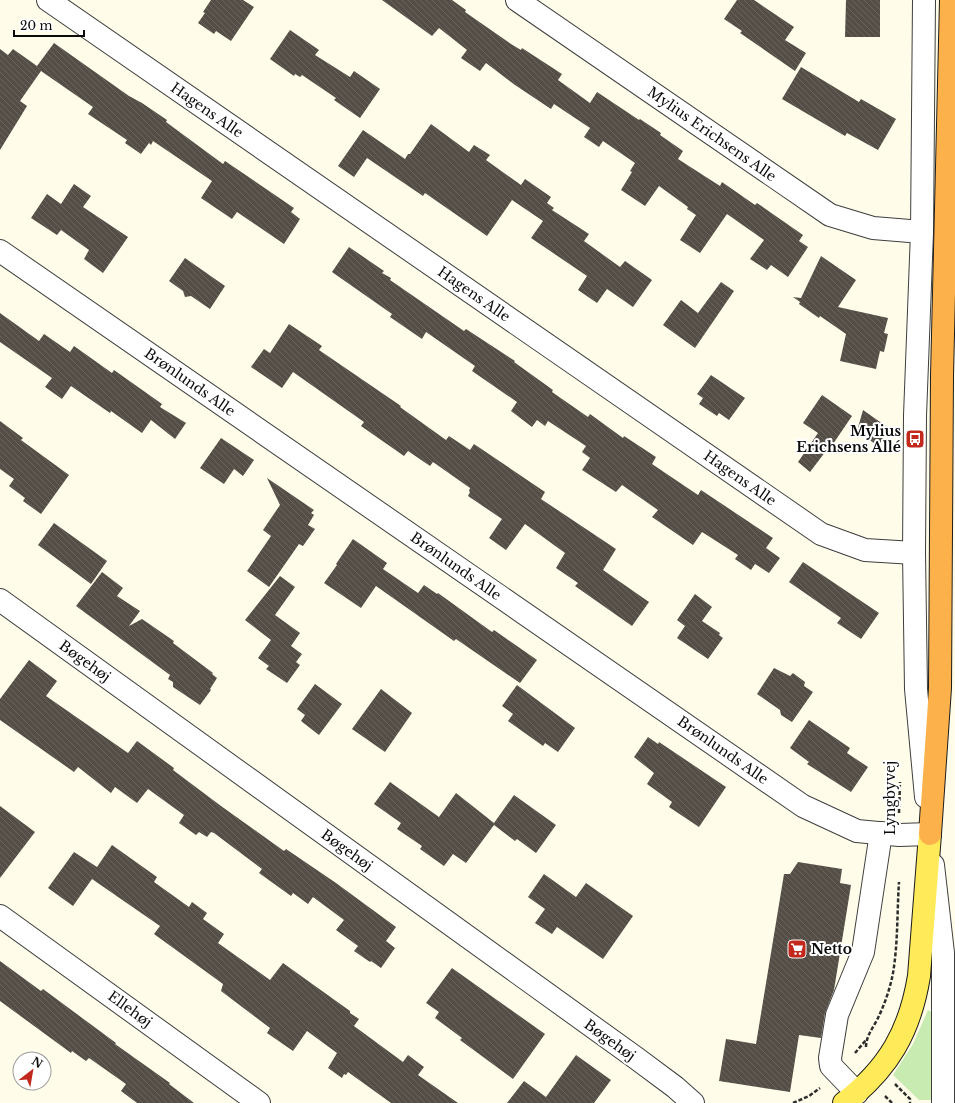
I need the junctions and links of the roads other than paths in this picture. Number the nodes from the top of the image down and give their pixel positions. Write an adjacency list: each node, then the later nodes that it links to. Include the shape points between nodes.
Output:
1 (48, 0): 7 (street, Hagens Alle, via 821,534 865,550)
2 (517, 0): 5 (street, Mylius Erichsens Alle, via 830,215 873,228)
3 (924, 0): 5 (street)
4 (951, 0): 10 (highway, via 942,376 940,688)
5 (922, 232): 7 (street, via 915,416)
6 (0, 251): 9 (street, Brønlunds Alle, via 803,806 857,831)
7 (914, 553): 10 (street, via 916,689)
8 (0, 600): 14 (street, Bøgehøj, via 642,1062)
9 (890, 834): 10 (street, Brønlunds Alle); 12 (street, via 863,952 837,1015 830,1058 831,1066)
10 (930, 834): 12 (main road, via 916,997 898,1042 884,1065); 15 (street, via 943,954)
11 (0, 916): 13 (street, Ellehøj)
12 (851, 1098)
13 (260, 1103)
14 (693, 1103)
15 (943, 1103)

